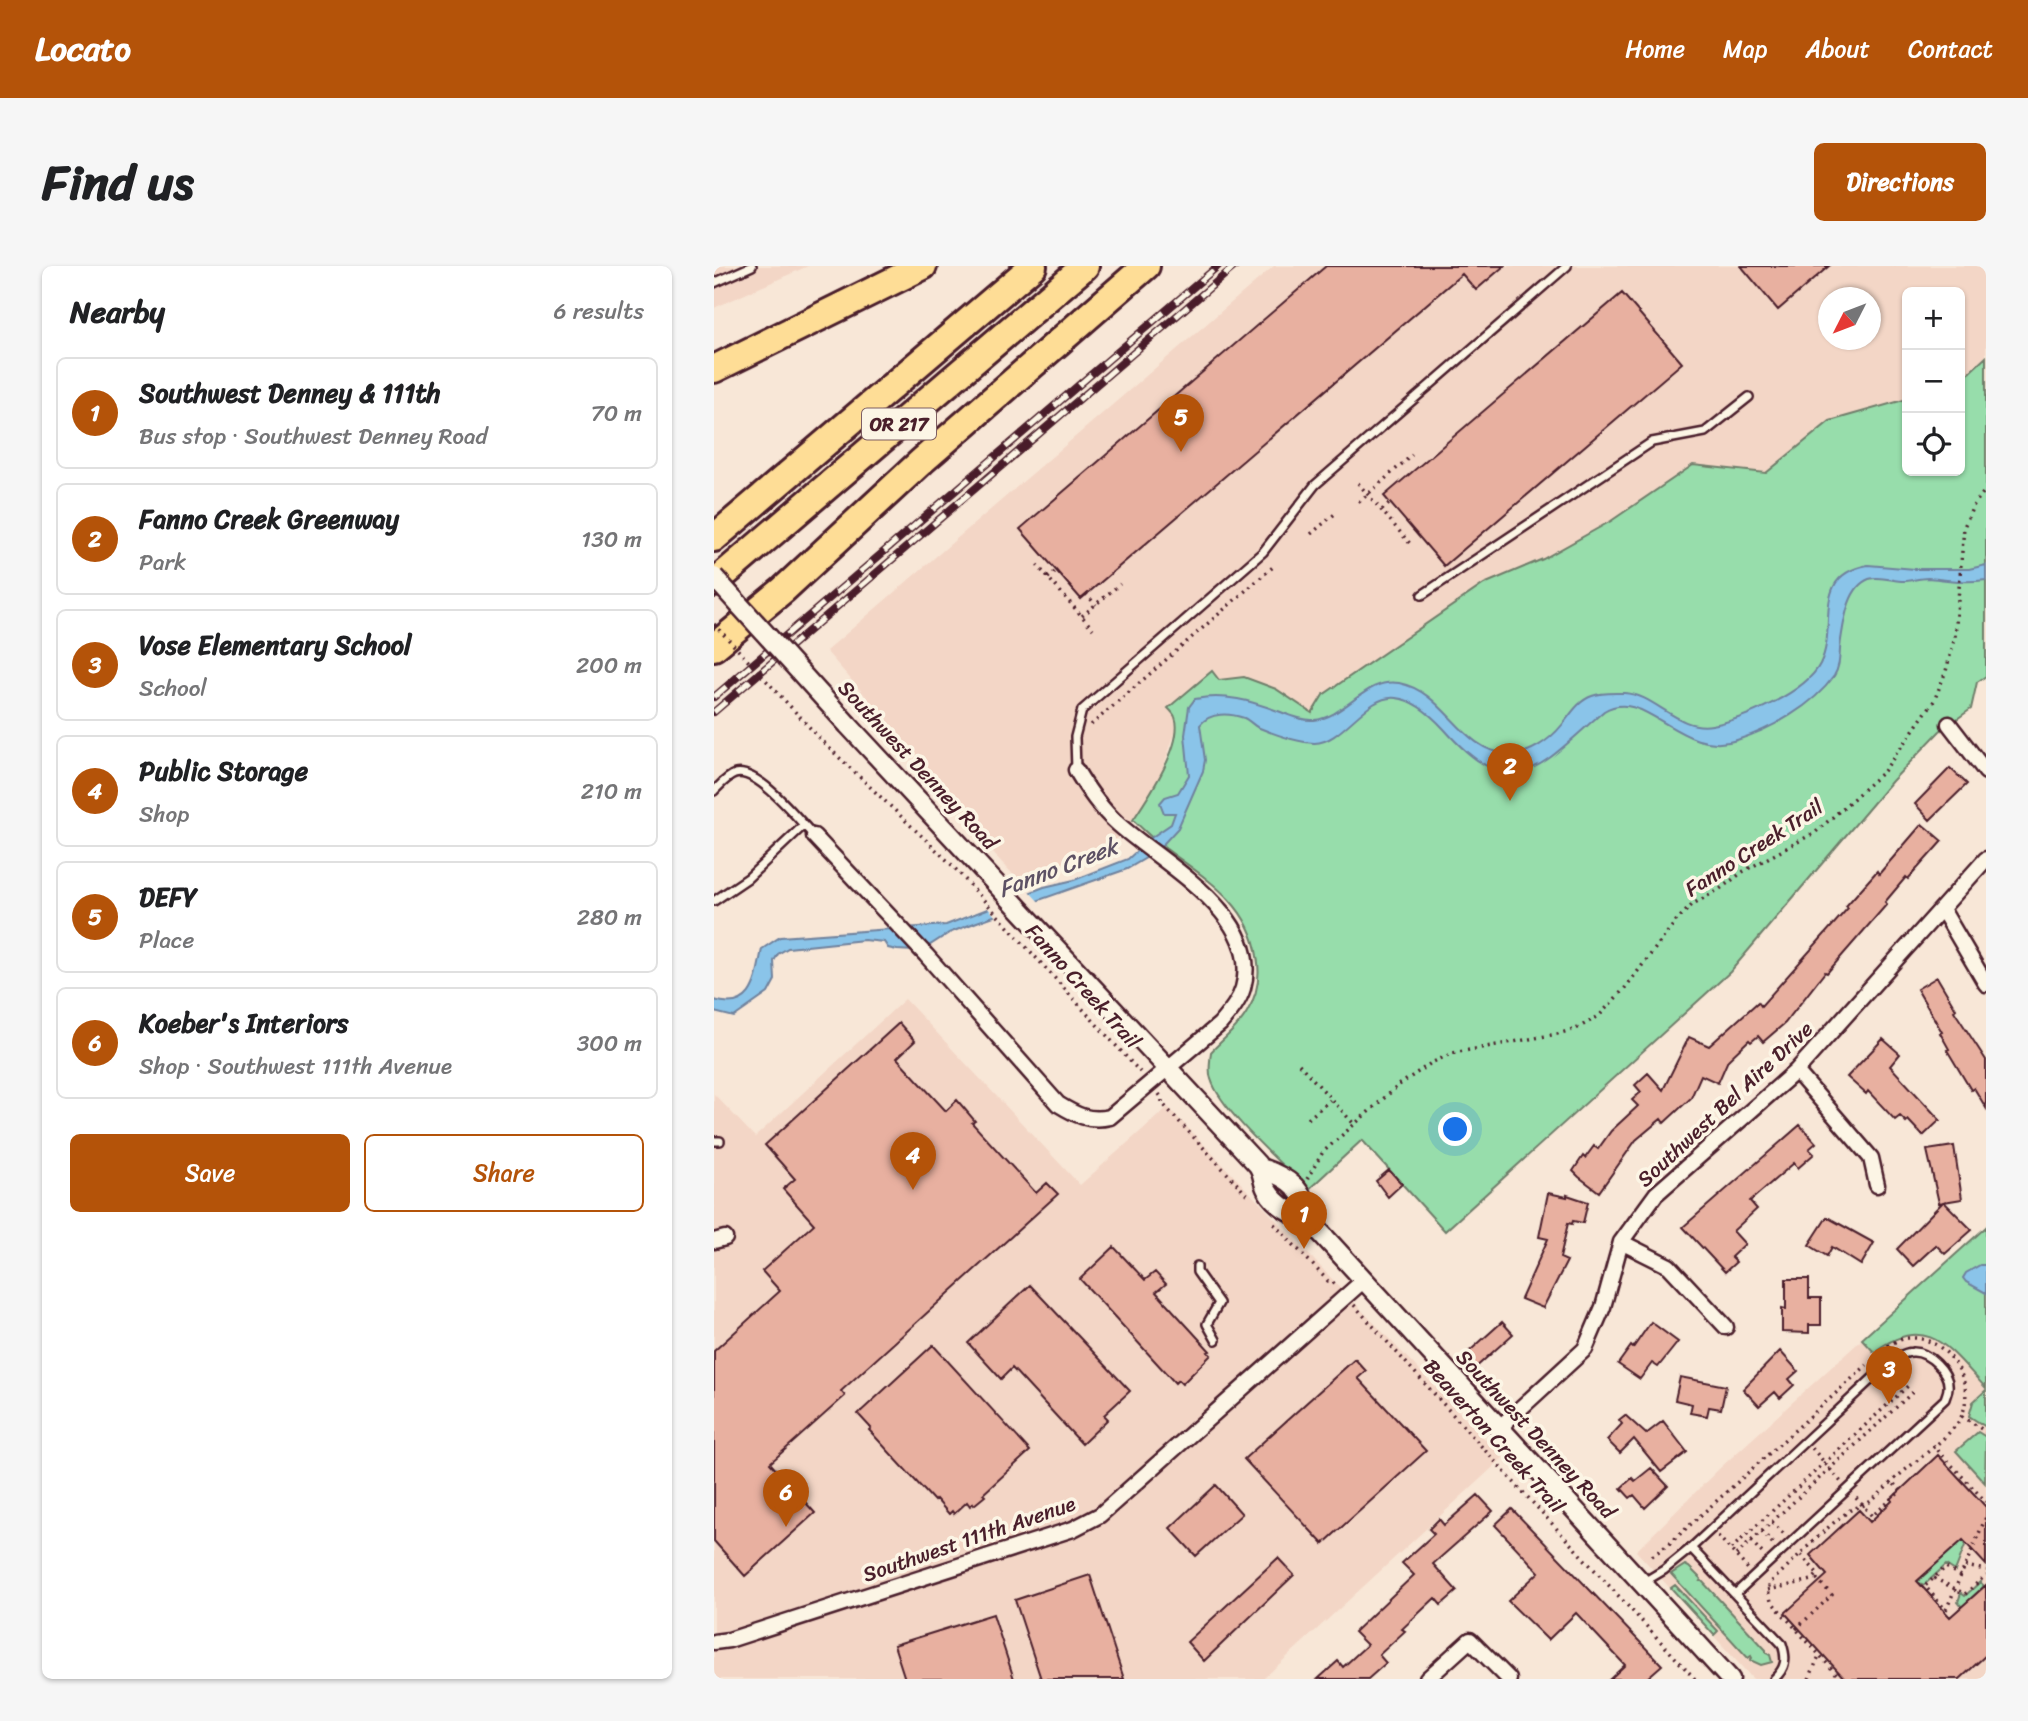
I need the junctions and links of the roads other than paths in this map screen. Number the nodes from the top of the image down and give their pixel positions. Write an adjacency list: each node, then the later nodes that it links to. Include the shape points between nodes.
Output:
1 (752, 266): 7 (lane)
2 (923, 266): 8 (highway)
3 (1033, 266): 10 (highway, OR 217)
4 (1085, 266): 12 (highway, OR 217)
5 (1146, 266): 14 (highway)
6 (1567, 266): 17 (lane, via 1315,485 1263,552 1082,710 1075,737)
7 (714, 283)
8 (714, 369)
9 (1749, 397): 13 (lane, via 1705,432 1652,442)
10 (714, 538)
11 (714, 576): 14 (street, Southwest Denney Road, bridge)
12 (714, 583)
13 (1422, 595)
14 (750, 617): 15 (highway); 25 (street, Southwest Denney Road, bridge)
15 (718, 636)
16 (1950, 724): 18 (street)
17 (1076, 769): 25 (street, via 1093,798 1118,824 1223,911 1244,950 1246,970 1235,1006)
18 (1986, 772)
19 (714, 791): 20 (lane, via 735,774 748,773)
20 (809, 831): 22 (lane); 25 (street, via 1058,1104 1077,1116 1095,1120 1110,1116)
21 (1986, 859): 23 (street, Southwest Bel Aire Drive)
22 (714, 901)
23 (1942, 909): 24 (street); 26 (street, Southwest Bel Aire Drive)
24 (1986, 984)
25 (1168, 1068): 30 (street, Southwest Denney Road, via 1261,1168 1282,1175 1305,1199 1308,1220)
26 (1796, 1071): 27 (street, via 1871,1157); 28 (street, Southwest Bel Aire Drive, via 1656,1194)
27 (1877, 1185)
28 (1621, 1242): 31 (street, via 1669,1266); 33 (street, Southwest Bel Aire Drive, via 1603,1307 1585,1349)
29 (1197, 1266): 32 (lane, via 1219,1303 1207,1324)
30 (1364, 1280): 33 (street, Southwest Denney Road); 37 (street, Southwest 111th Avenue, via 1100,1515 1075,1528)
31 (1726, 1327)
32 (1216, 1340)
33 (1499, 1428): 35 (street, Southwest Denney Road)
34 (1692, 1548): 35 (lane); 36 (lane); 36 (lane, via 1892,1360 1913,1352 1936,1362 1949,1387 1945,1399)
35 (1642, 1583): 40 (street, Southwest Denney Road)
36 (1735, 1594): 41 (lane, via 1782,1644 1785,1665)
37 (714, 1642)
38 (1427, 1679): 39 (street, via 1471,1640)
39 (1509, 1679)
40 (1730, 1679)
41 (1774, 1679)

